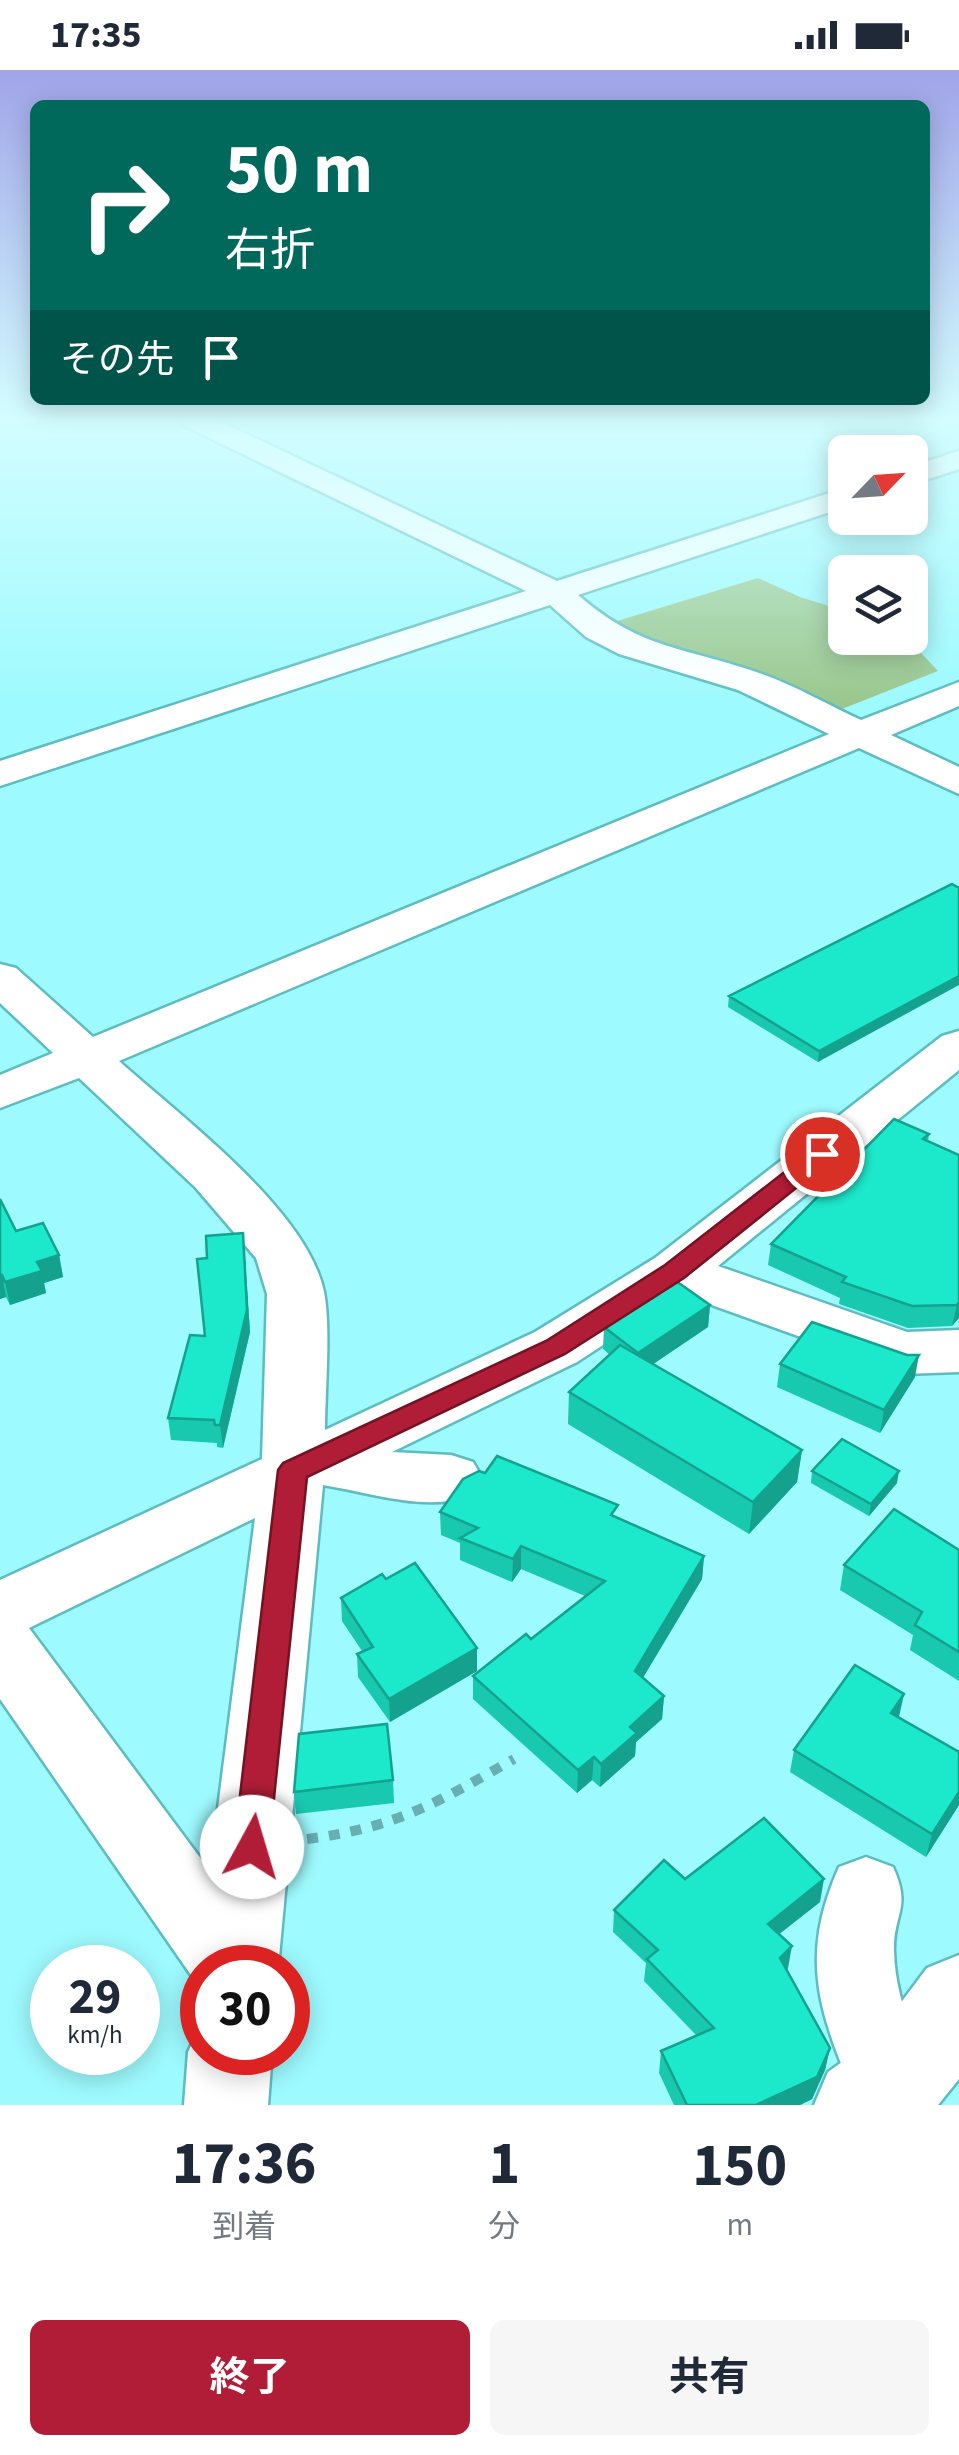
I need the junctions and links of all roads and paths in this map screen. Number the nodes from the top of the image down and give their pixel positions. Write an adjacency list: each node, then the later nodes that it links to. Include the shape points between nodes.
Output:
1 (394, 515): 3 (street)
2 (790, 515): 3 (street)
3 (555, 592): 5 (street, via 598,630 631,647 751,682); 6 (street)
4 (959, 694): 5 (street)
5 (860, 735): 7 (street); 9 (street)
6 (0, 774)
7 (959, 782)
8 (0, 978): 9 (street)
9 (86, 1058): 11 (street); 14 (street, via 215,1176 284,1254 296,1294)
10 (953, 1059): 12 (street)
11 (0, 1093)
12 (674, 1272): 13 (street, via 904,1352); 14 (street, via 556,1348)
13 (959, 1351)
14 (305, 1465): 15 (street); 16 (street); 19 (street)
15 (451, 1479)
16 (0, 1611)
17 (0, 1643): 21 (street)
18 (514, 1759): 19 (path, via 418,1813 356,1832)
19 (252, 1847): 22 (street)
20 (866, 1893): 25 (street, via 854,1949)
21 (219, 1945)
22 (239, 1945)
23 (959, 1999): 25 (main road, via 918,2063)
24 (228, 2075): 26 (street)
25 (877, 2096)
26 (226, 2105)

